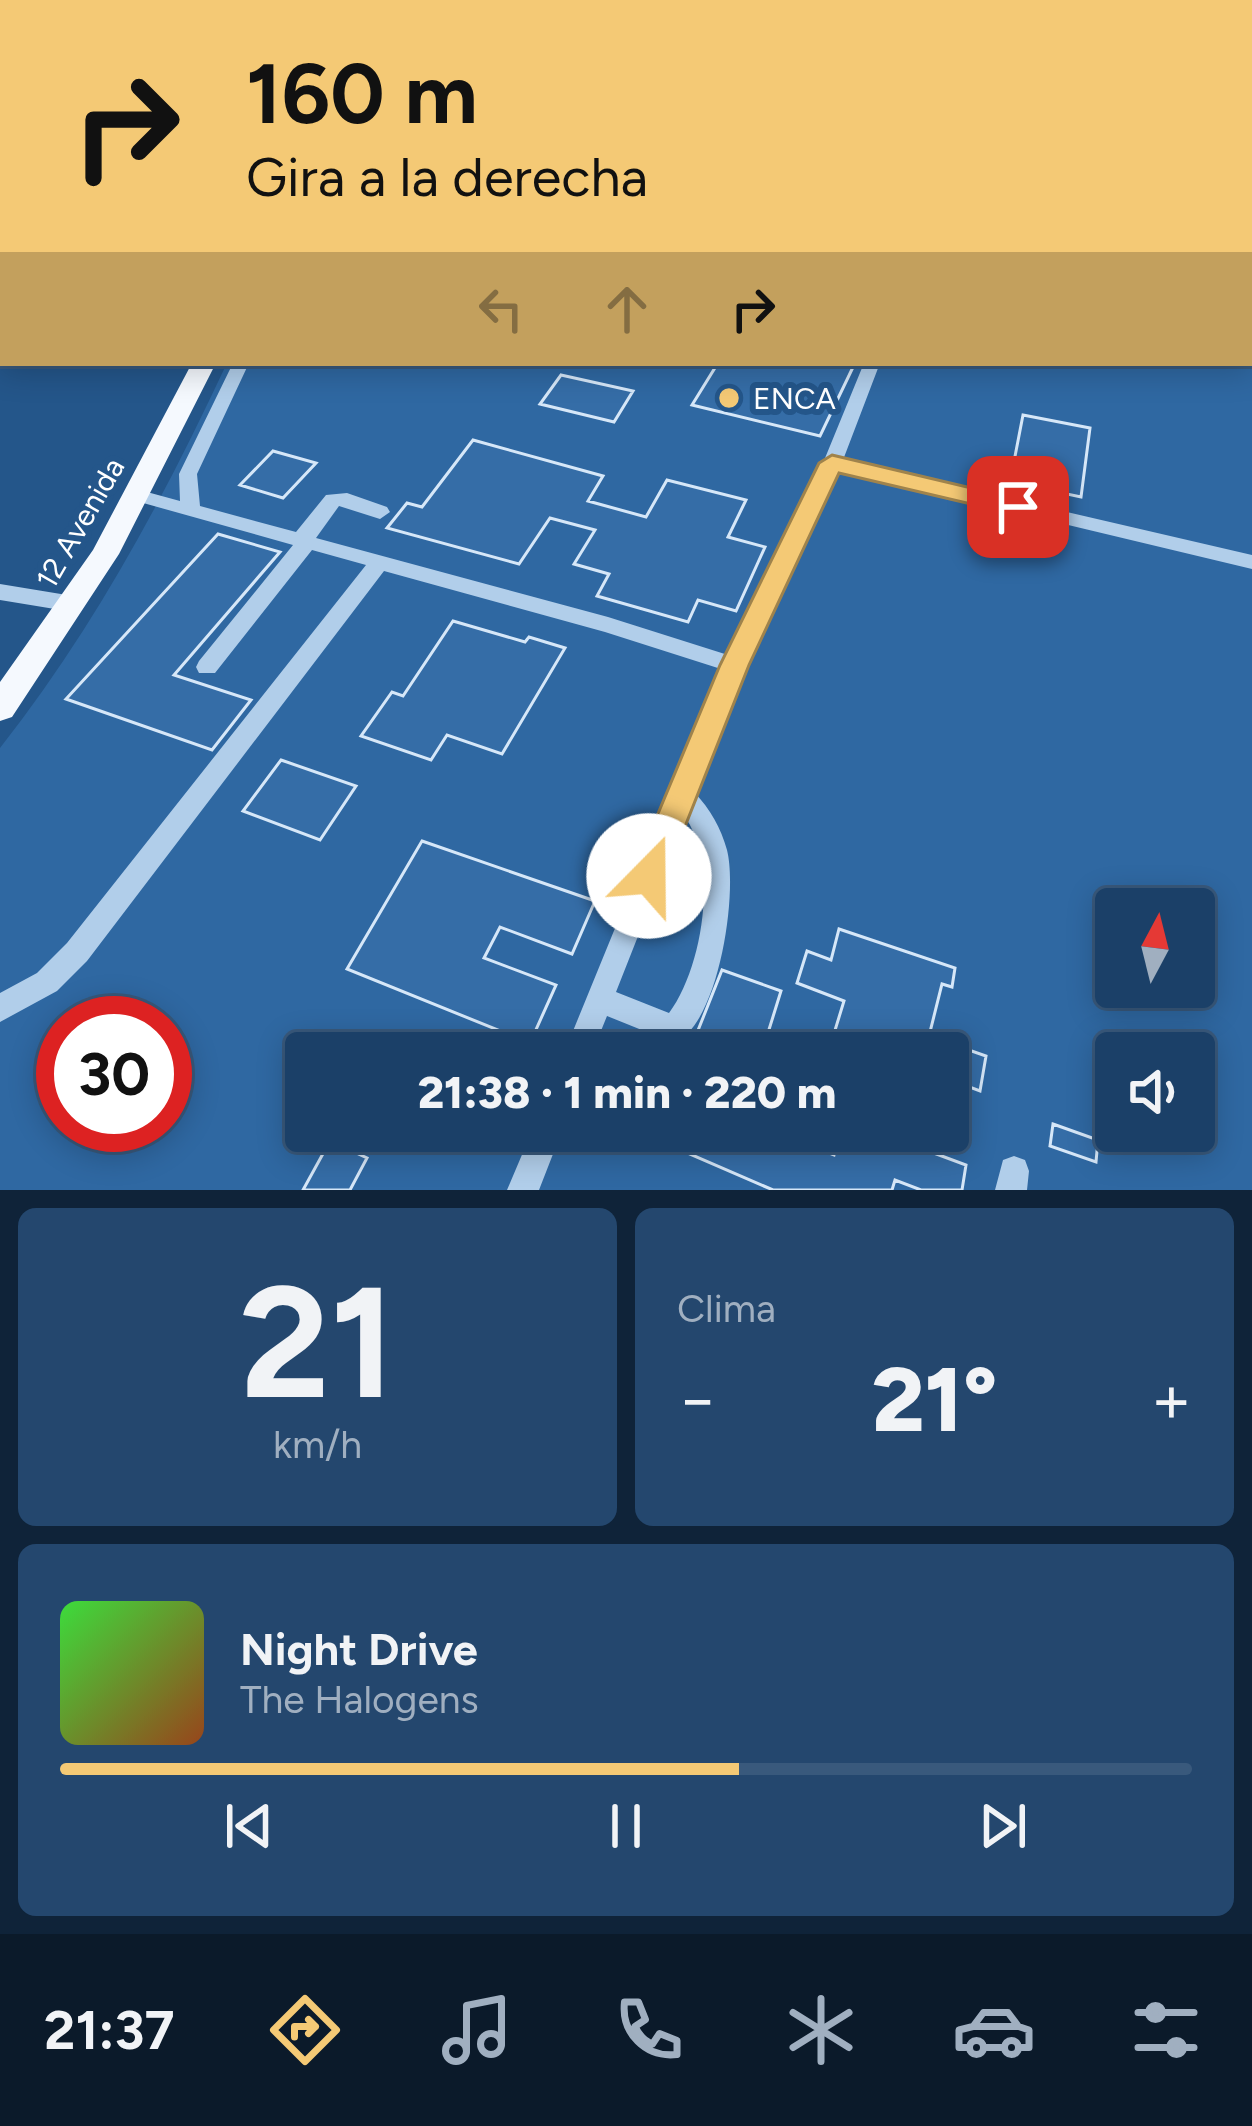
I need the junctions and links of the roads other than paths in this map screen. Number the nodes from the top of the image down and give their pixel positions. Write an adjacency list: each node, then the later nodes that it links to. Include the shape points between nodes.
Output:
1 (202, 366): 5 (main road, 12 Avenida)
2 (241, 366): 6 (street, via 188,474)
3 (871, 366): 4 (street)
4 (832, 463): 10 (street); 13 (street)
5 (136, 495): 6 (street); 12 (main road, 12 Avenida)
6 (190, 507): 8 (street)
7 (380, 512): 8 (street, via 334,500)
8 (305, 540): 9 (street); 14 (street)
9 (380, 562): 13 (street); 18 (street, via 77,952 47,982)
10 (1252, 562)
11 (0, 592): 12 (street)
12 (73, 604): 15 (main road, 12 Avenida)
13 (734, 665): 16 (street)
14 (207, 667)
15 (0, 708)
16 (682, 795): 17 (street); 17 (street, via 711,836 720,871 695,995 674,1028)
17 (600, 999): 19 (street)
18 (0, 1008)
19 (587, 1032)
20 (538, 1152): 21 (street)
21 (523, 1190)

